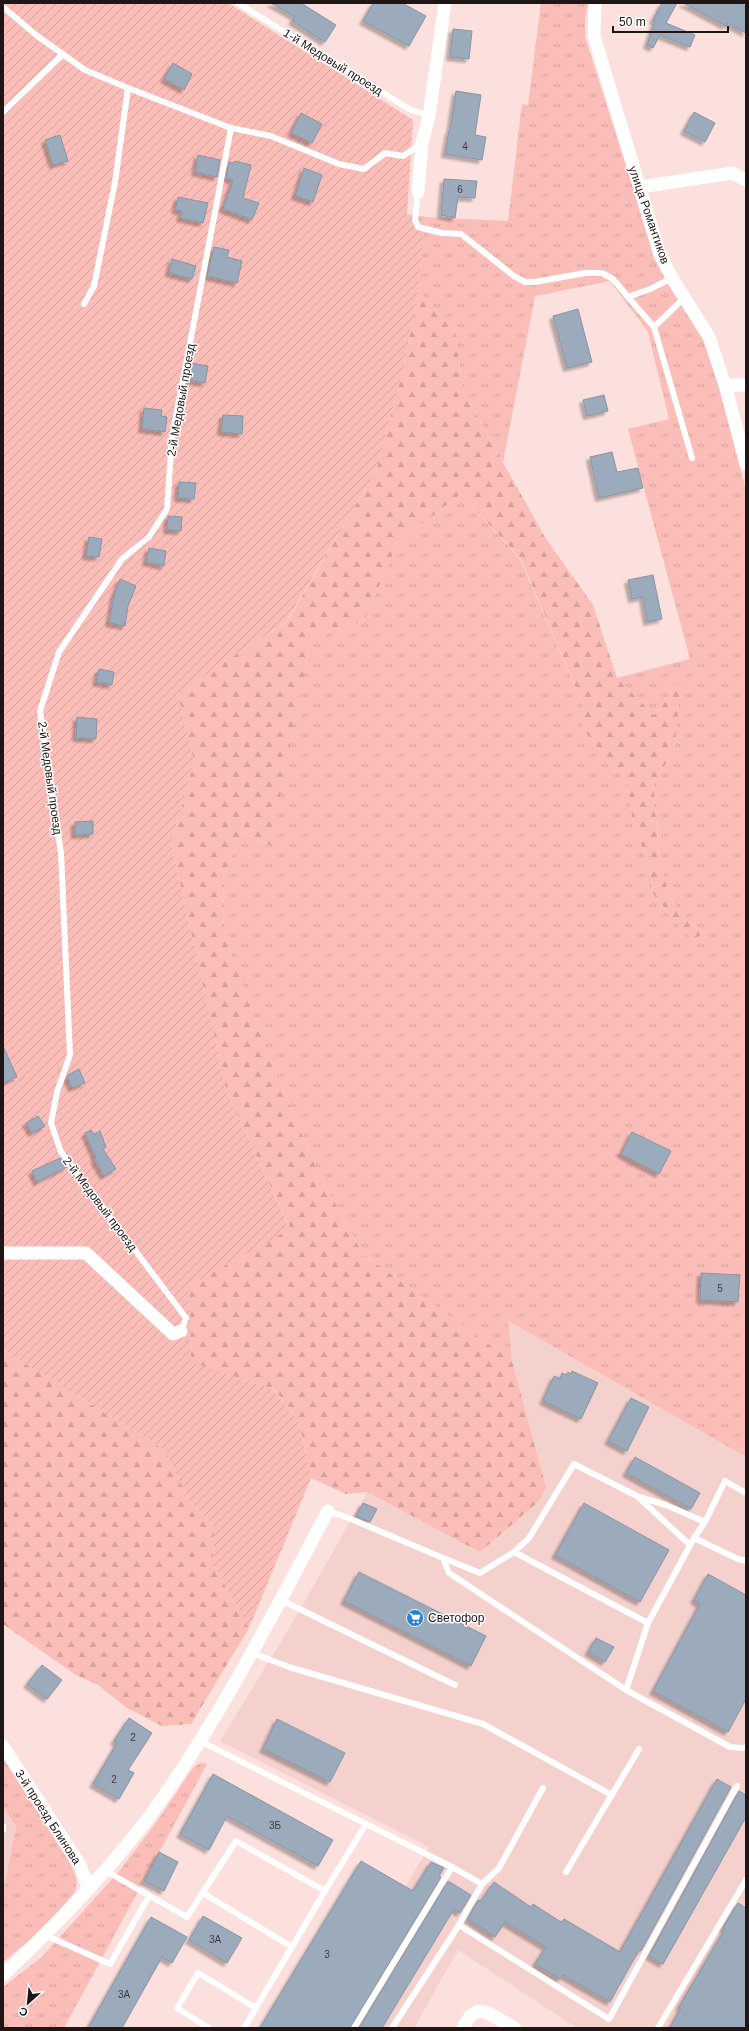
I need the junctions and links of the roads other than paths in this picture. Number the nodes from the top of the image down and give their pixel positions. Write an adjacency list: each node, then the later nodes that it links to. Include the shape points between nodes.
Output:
1 (238, 3): 8 (lane, 1-й Медовый проезд, via 409,109)
2 (445, 3): 8 (street)
3 (595, 3): 12 (street, улица Романтиков, via 594,36)
4 (3, 7): 5 (lane)
5 (63, 54): 6 (lane, via 85,70); 7 (lane)
6 (128, 88): 9 (lane); 17 (lane, via 115,182 94,286)
7 (3, 112)
8 (429, 116): 10 (street)
9 (231, 128): 10 (lane, via 271,136 339,164 364,169 385,153 403,156); 24 (lane, 2-й Медовый проезд, via 172,437 166,509 149,538 122,559 59,652 40,711 61,853 70,1056 57,1092 51,1123 61,1152 186,1318)
10 (422, 143): 13 (street)
11 (746, 180): 12 (street, via 732,173)
12 (640, 187): 14 (street, улица Романтиков, via 660,255)
13 (418, 192): 15 (lane, via 415,220 418,227 442,233 461,234 525,282 602,273 613,279)
14 (672, 278): 15 (lane); 16 (street, улица Романтиков)
15 (628, 297): 18 (lane)
16 (684, 298): 18 (lane); 19 (street, улица Романтиков, via 709,337)
17 (84, 304)
18 (654, 327): 21 (lane)
19 (725, 385): 20 (street); 22 (street, улица Романтиков)
20 (746, 385)
21 (692, 458)
22 (746, 464)
23 (3, 1253): 24 (street, via 86,1252 173,1334)
24 (181, 1331)
25 (746, 1493): 28 (lane, via 725,1481)
26 (637, 1496): 28 (lane); 30 (lane); 31 (lane, via 574,1464 529,1538)
27 (328, 1511): 32 (lane); 34 (street)
28 (705, 1522): 29 (lane)
29 (694, 1538): 30 (lane); 33 (lane)
30 (690, 1545): 35 (lane)
31 (514, 1552): 32 (lane, via 480,1574); 35 (lane)
32 (443, 1558): 38 (lane, via 449,1573)
33 (746, 1561)
34 (281, 1600): 36 (street); 37 (lane)
35 (648, 1623): 38 (lane)
36 (252, 1653): 39 (street); 45 (lane, via 290,1667 483,1724)
37 (455, 1685)
38 (626, 1690): 41 (lane, via 730,1747)
39 (200, 1742): 46 (lane); 50 (street, via 151,1814)
40 (3, 1746): 54 (street, 3-й проезд Блинова, via 80,1866)
41 (746, 1747)
42 (639, 1749): 45 (lane)
43 (737, 1786): 58 (lane, via 609,2019)
44 (543, 1788): 53 (lane, via 499,1868)
45 (612, 1795): 51 (lane)
46 (366, 1824): 49 (lane); 55 (lane)
47 (3, 1826): 48 (lane)
48 (3, 1830)
49 (452, 1867): 53 (lane); 65 (lane)
50 (104, 1870): 54 (street); 57 (lane)
51 (566, 1872)
52 (746, 1880): 69 (lane)
53 (482, 1884): 58 (lane)
54 (88, 1888): 59 (street)
55 (326, 1891): 56 (lane, via 236,1841); 60 (lane)
56 (203, 1893): 57 (lane, via 187,1917); 60 (lane)
57 (149, 1896): 59 (lane, via 110,1964)
58 (458, 1925): 66 (lane)
59 (45, 1935): 61 (street)
60 (292, 1947): 62 (lane)
61 (3, 1975)
62 (256, 2008): 63 (lane, via 198,1973 177,2008); 64 (lane)
63 (209, 2028)
64 (244, 2028)
65 (354, 2028)
66 (392, 2028)
67 (463, 2028): 68 (street, via 470,2016 478,2011 488,2013)
68 (515, 2028)
69 (658, 2028)

